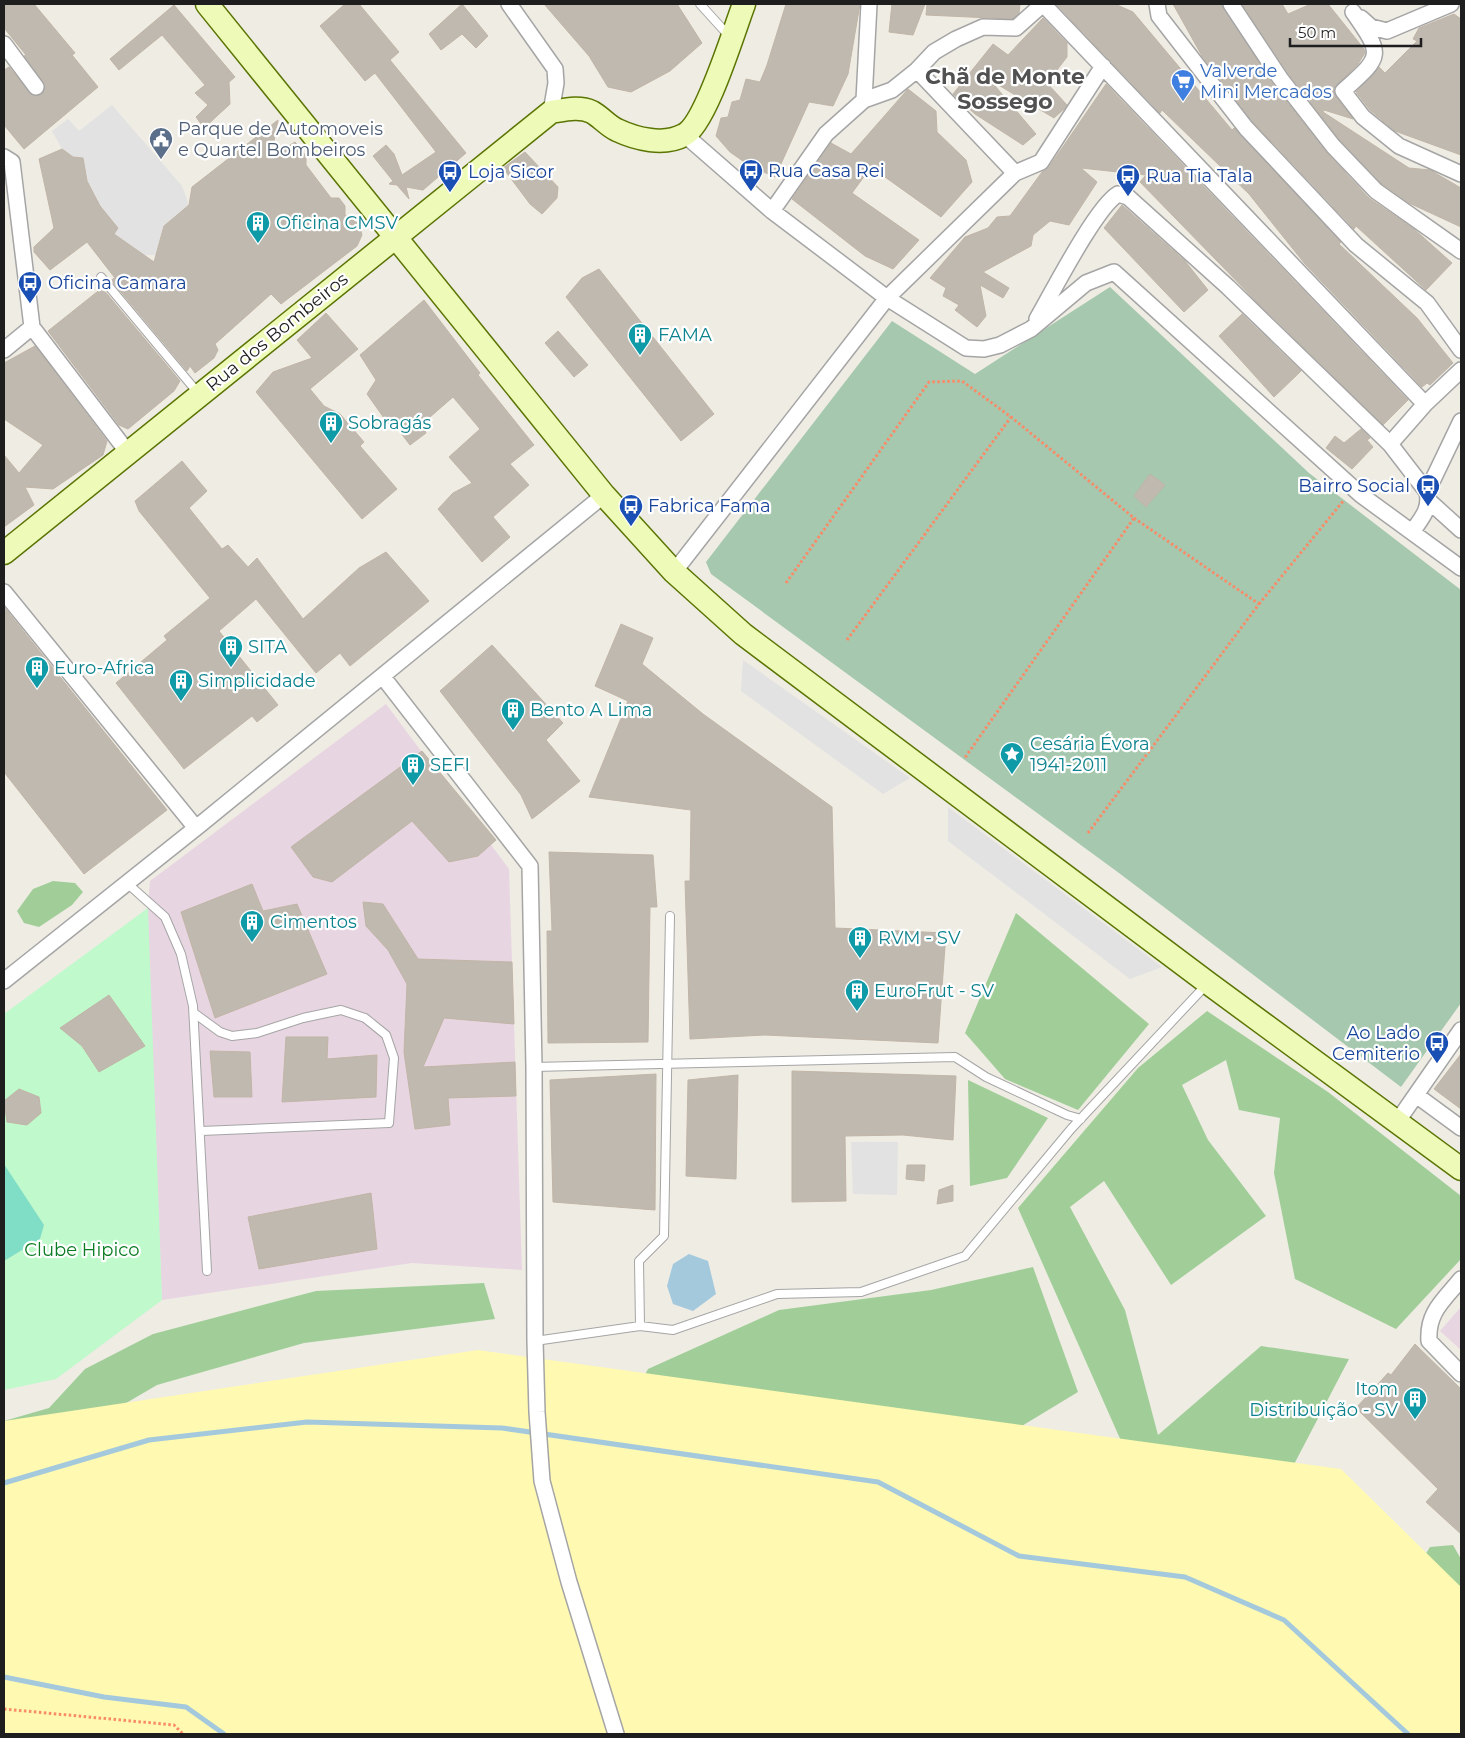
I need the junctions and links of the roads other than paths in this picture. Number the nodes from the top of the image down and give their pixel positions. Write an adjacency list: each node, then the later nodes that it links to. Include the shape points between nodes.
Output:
1 (207, 4): 23 (main road)
2 (509, 4): 17 (street, via 555,70 556,84)
3 (700, 4): 11 (lane)
4 (744, 4): 11 (main road)
5 (869, 4): 16 (street)
6 (1157, 4): 30 (street, via 1159,16 1246,128 1356,245 1427,303)
7 (1231, 4): 24 (street, via 1280,78 1333,146 1376,191)
8 (1445, 5): 10 (street, via 1388,31 1371,27)
9 (1036, 8): 13 (street); 14 (street, via 1016,28 983,27 934,52)
10 (1351, 8): 21 (street, via 1373,40 1376,54 1371,66 1343,91 1363,117 1399,146)
11 (731, 38): 18 (main road, via 699,118)
12 (4, 44): 15 (street)
13 (1103, 66): 20 (street, via 1041,162); 33 (street)
14 (917, 70): 16 (street, via 892,90); 20 (street)
15 (36, 87)
16 (864, 100): 22 (street, via 826,134)
17 (550, 112): 18 (main road, via 578,108 592,112 615,129 641,139 665,141); 23 (main road, Rua dos Bombeiros)
18 (685, 135): 22 (street)
19 (4, 157): 27 (street, via 12,162)
20 (1015, 174): 26 (street)
21 (1461, 174)
22 (772, 211): 26 (street)
23 (396, 236): 32 (main road, Rua dos Bombeiros); 37 (main road)
24 (1461, 251)
25 (101, 277): 32 (lane)
26 (886, 298): 28 (street, via 966,348 984,349 1000,345); 43 (street)
27 (32, 327): 29 (street); 36 (street)
28 (1031, 329): 35 (street, via 1110,199 1118,194 1128,196 1228,286); 40 (street, via 1086,283 1114,272 1361,496)
29 (4, 350)
30 (1461, 350)
31 (1461, 370): 33 (street)
32 (199, 395): 36 (main road, Rua dos Bombeiros)
33 (1425, 404): 35 (street)
34 (1461, 421): 38 (street)
35 (1390, 444): 38 (street)
36 (129, 454): 41 (main road, Rua dos Bombeiros)
37 (604, 495): 43 (main road); 45 (street)
38 (1428, 496): 39 (street); 40 (street, via 1428,507)
39 (1461, 530)
40 (1412, 532): 42 (street)
41 (4, 553)
42 (1461, 568)
43 (674, 572): 50 (main road, via 743,634)
44 (4, 592): 46 (street)
45 (383, 677): 46 (street); 54 (street, via 530,866)
46 (196, 828): 47 (street)
47 (128, 884): 49 (street); 51 (lane, via 165,917 181,954)
48 (670, 916): 53 (lane)
49 (4, 981)
50 (1208, 983): 56 (lane); 57 (main road)
51 (194, 1013): 59 (lane); 59 (lane, via 220,1032 232,1036 257,1033 341,1010 365,1018 386,1035 394,1058 389,1123)
52 (1460, 1035): 55 (street)
53 (667, 1064): 54 (lane); 56 (lane, via 954,1057 995,1081); 63 (lane, via 664,1236 639,1260)
54 (534, 1067): 64 (street)
55 (1416, 1094): 57 (street); 58 (street)
56 (1080, 1119): 63 (lane, via 965,1256 861,1292 777,1294 673,1330)
57 (1397, 1122): 60 (main road)
58 (1461, 1128)
59 (201, 1131): 61 (lane)
60 (1461, 1169)
61 (207, 1271)
62 (1461, 1279): 65 (street, via 1432,1314 1428,1327 1429,1341)
63 (640, 1326): 64 (lane)
64 (535, 1341): 66 (street, via 542,1481)
65 (1461, 1374)
66 (616, 1734)

